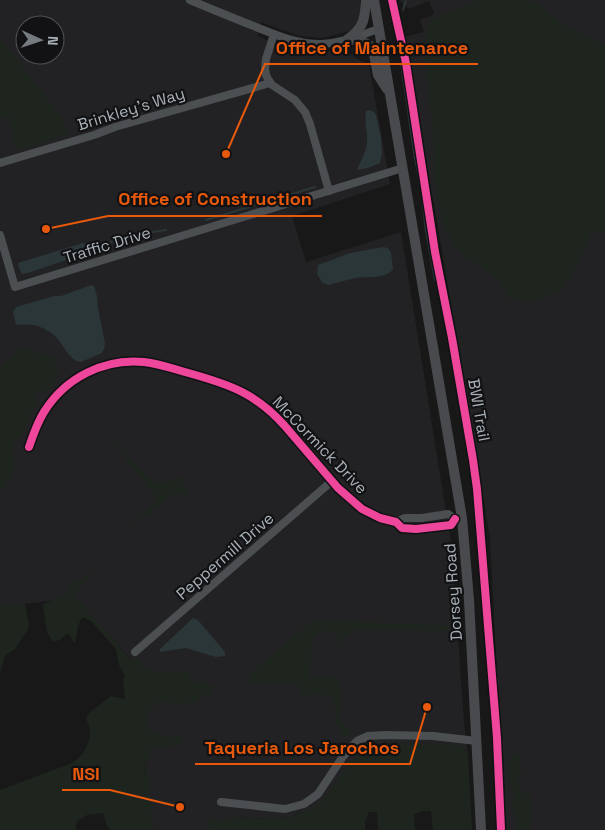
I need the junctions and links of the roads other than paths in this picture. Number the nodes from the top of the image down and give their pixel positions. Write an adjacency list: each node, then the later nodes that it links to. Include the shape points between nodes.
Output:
1 (190, 0): 5 (street)
2 (366, 0): 6 (main road, via 363,22)
3 (374, 0): 4 (main road, Dorsey Road)
4 (379, 29): 6 (street); 8 (main road, Dorsey Road)
5 (274, 34): 6 (street, via 317,44); 7 (street, via 265,64)
6 (348, 39): 8 (main road, via 369,44 378,75)
7 (270, 83): 9 (street, Brinkley's Way); 11 (street, via 295,100 305,112)
8 (390, 92): 10 (main road, Dorsey Road)
9 (0, 163)
10 (403, 168): 11 (street, Traffic Drive); 15 (main road, Dorsey Road)
11 (329, 191): 12 (street, Traffic Drive, via 15,287)
12 (0, 235)
13 (29, 447): 14 (street, McCormick Drive, via 48,406 75,379 112,363 145,362 220,382 259,401 275,415)
14 (332, 482): 15 (street, McCormick Drive, via 362,509 396,522 402,528 451,525); 16 (street, Peppermill Drive)
15 (459, 518): 17 (main road, Dorsey Road, via 468,582)
16 (135, 652)
17 (477, 741): 18 (street, via 433,736 368,736 352,746 318,794 304,804 285,809); 19 (main road, Dorsey Road)
18 (221, 802)
19 (481, 830)

